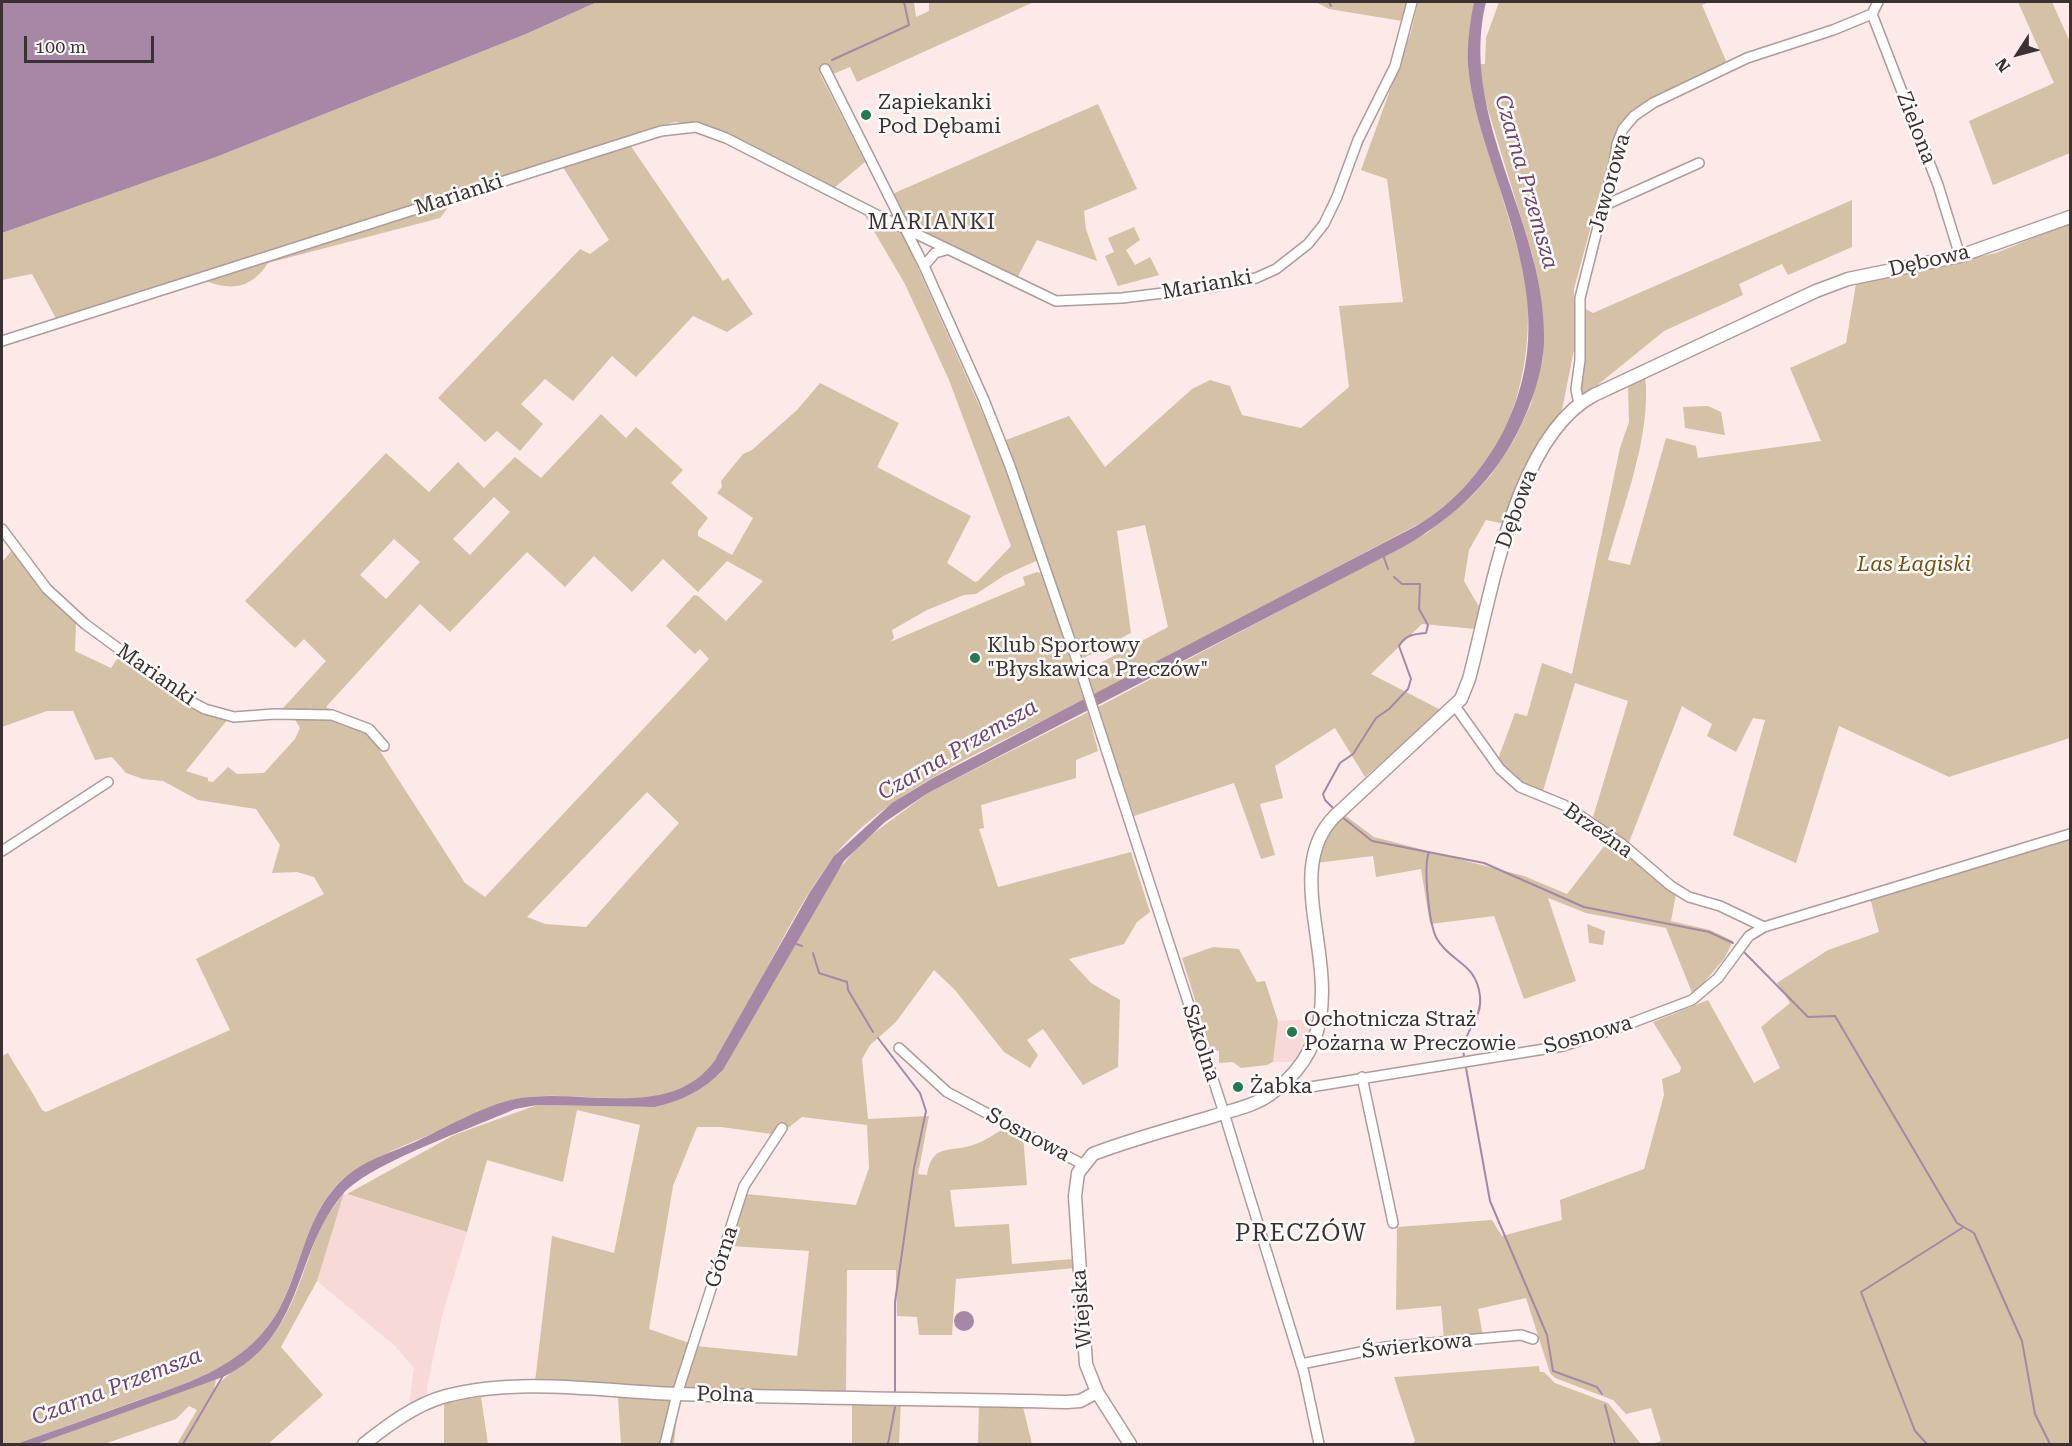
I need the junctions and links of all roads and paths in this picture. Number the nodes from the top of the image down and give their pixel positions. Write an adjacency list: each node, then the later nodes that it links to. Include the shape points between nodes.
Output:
1 (1412, 2): 9 (street, Marianki, via 1395,66 1358,140 1330,213 1308,244 1276,269 1256,278 1212,287 1065,302 1050,299)
2 (1878, 2): 3 (street)
3 (1872, 14): 6 (street, Jaworowa, via 1739,61 1639,112 1620,135); 10 (street, Zielona, via 1938,185)
4 (825, 69): 8 (street)
5 (1699, 163): 6 (street)
6 (1603, 206): 13 (street, Jaworowa, via 1580,298 1576,388)
7 (2070, 217): 10 (street, Dębowa)
8 (905, 229): 9 (street, Marianki); 11 (street); 12 (street, Marianki, via 726,138 696,127 679,127)
9 (949, 250): 11 (street, via 934,253)
10 (1960, 256): 13 (street, Dębowa, via 1848,279 1816,291)
11 (924, 266): 24 (street, Szkolna, via 999,438 1072,645)
12 (2, 341)
13 (1579, 404): 15 (street, Dębowa, via 1565,414 1548,436 1530,471 1503,545 1469,680)
14 (2, 529): 16 (street, Marianki, via 46,589 101,637 190,701 234,717 332,715 369,729)
15 (1455, 706): 20 (street, Brzeźna, via 1500,769 1520,787 1564,805 1689,897 1720,906); 23 (street, Dębowa, via 1335,816 1318,838 1311,872 1322,1006 1311,1048)
16 (384, 746)
17 (108, 782): 19 (street)
18 (2070, 834): 20 (street, Sosnowa)
19 (2, 851)
20 (1764, 927): 22 (street, Sosnowa, via 1749,936 1707,989 1692,1000 1648,1017 1563,1046)
21 (899, 1048): 26 (street, Sosnowa, via 947,1092)
22 (1362, 1077): 23 (street, Sosnowa, via 1298,1089); 27 (street)
23 (1287, 1082): 24 (street, Sosnowa, via 1267,1097)
24 (1224, 1113): 26 (street, Sosnowa, via 1106,1149); 29 (street, Szkolna)
25 (782, 1128): 31 (street, Górna, via 744,1186)
26 (1082, 1164): 30 (street, Wiejska, via 1075,1183 1079,1276 1086,1364)
27 (1393, 1223)
28 (1533, 1339): 29 (street, Świerkowa, via 1521,1335 1386,1347)
29 (1301, 1364): 35 (street, Szkolna)
30 (1097, 1392): 31 (street, Polna, via 1080,1401 1067,1402); 34 (street, Wiejska)
31 (677, 1394): 32 (street, Polna, via 520,1387 466,1392 417,1408); 33 (street, Górna)
32 (364, 1444)
33 (665, 1444)
34 (1130, 1444)
35 (1319, 1444)

